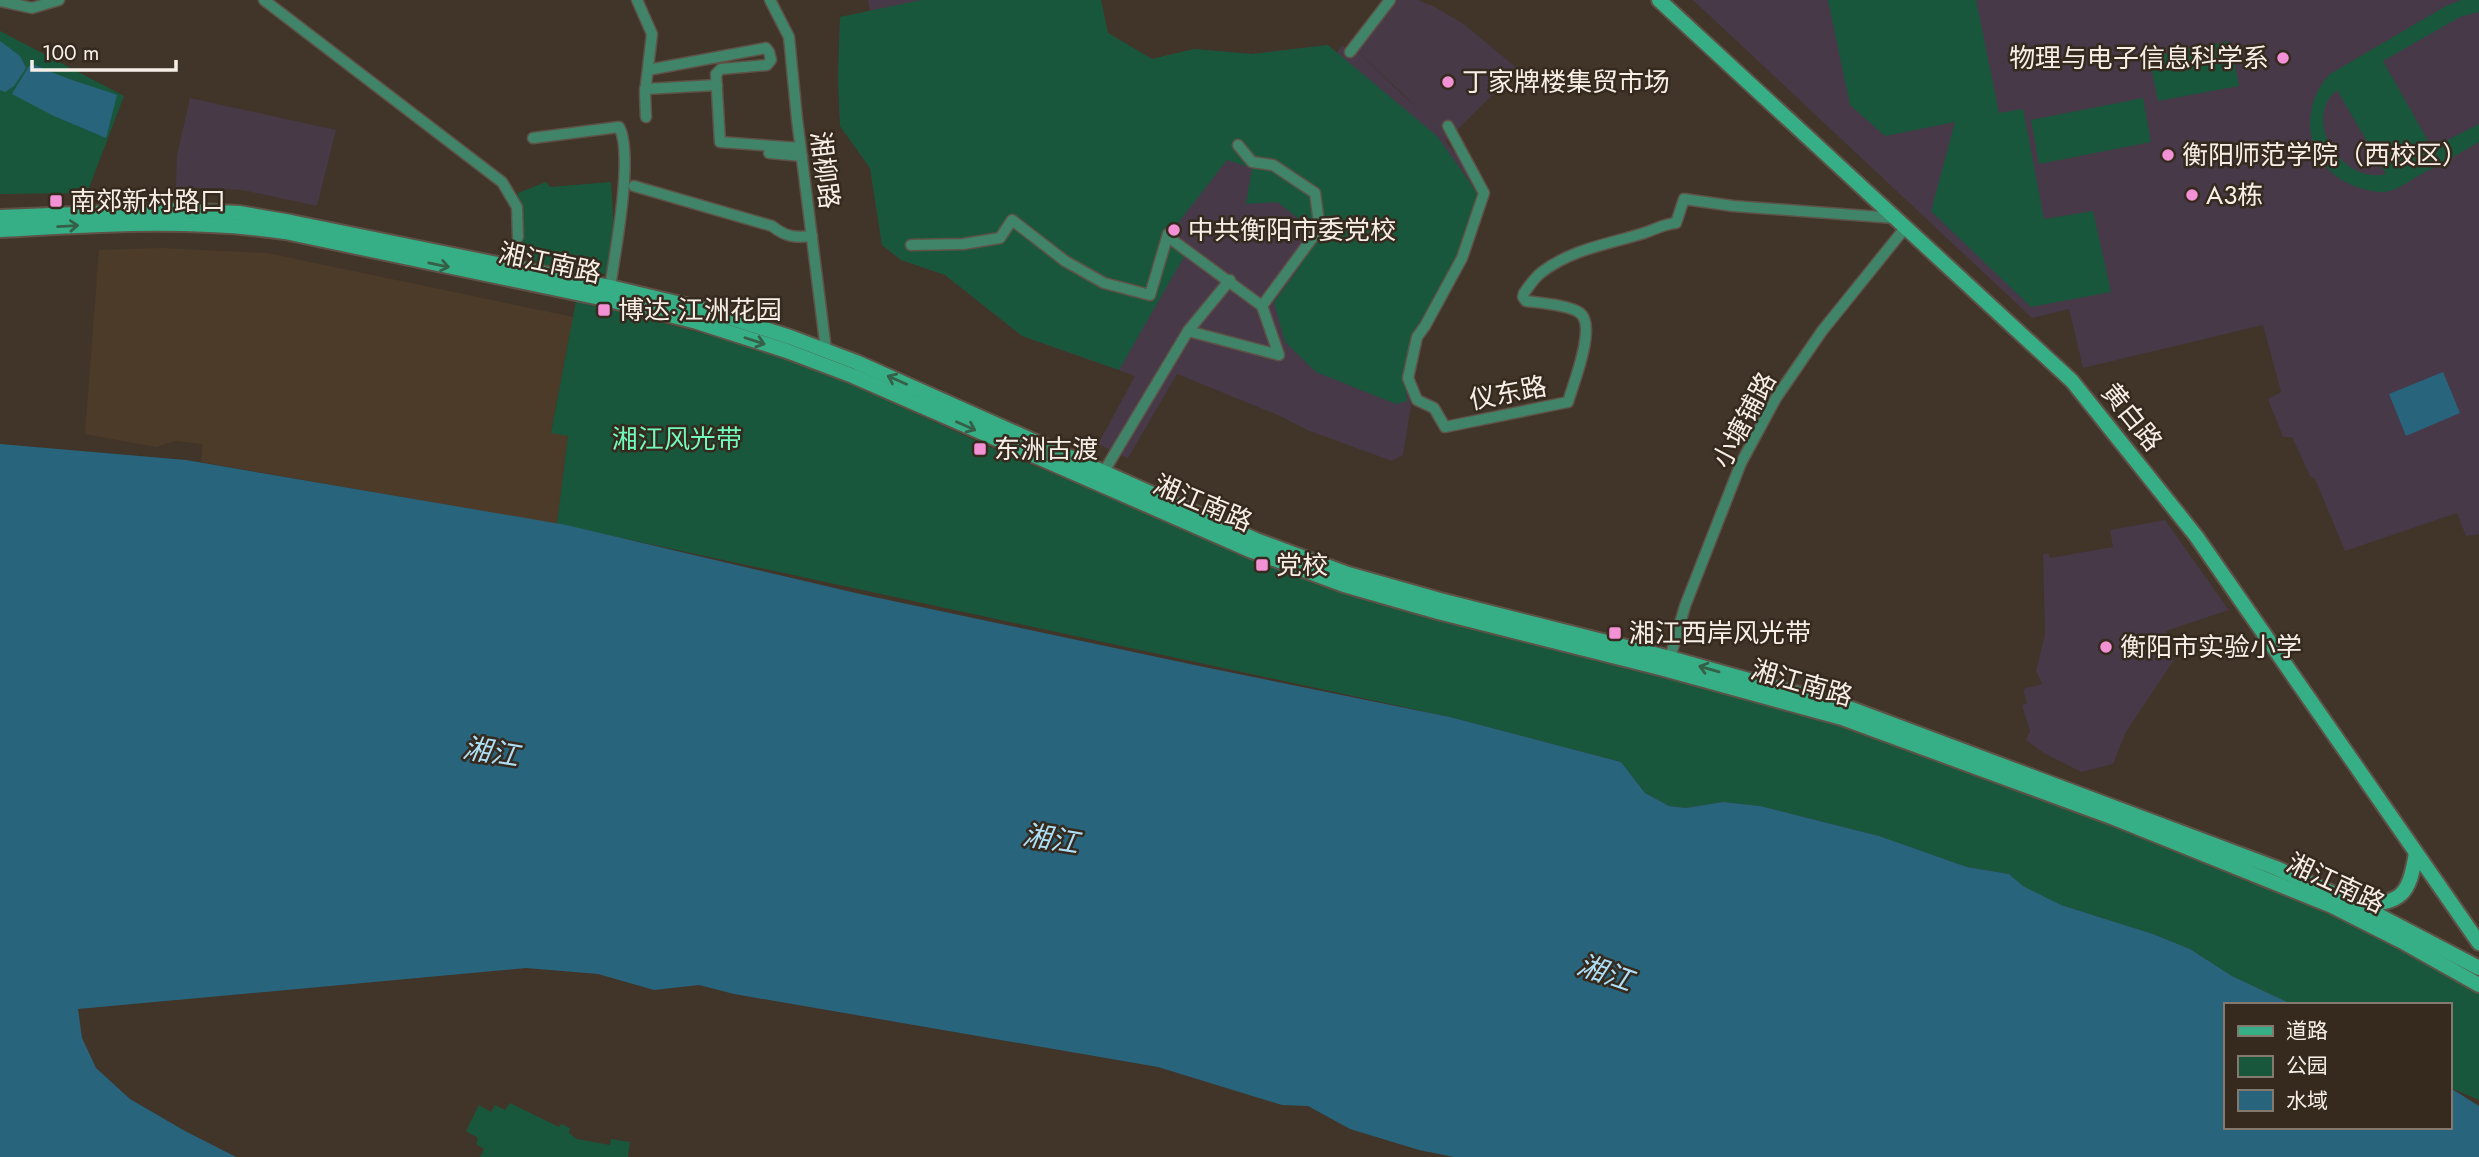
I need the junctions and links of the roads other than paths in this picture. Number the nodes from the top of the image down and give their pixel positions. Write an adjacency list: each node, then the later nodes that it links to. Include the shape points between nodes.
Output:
1 (58, 0): 7 (street, via 32,8)
2 (264, 0): 22 (street, via 502,183 517,207)
3 (637, 0): 9 (street, via 652,34)
4 (769, 0): 16 (street, 湘柳路, via 789,37)
5 (1390, 0): 8 (street)
6 (1659, 0): 19 (main road, 黄白路)
7 (0, 1)
8 (1350, 52)
9 (648, 70): 10 (street, via 768,49 770,63 721,69); 11 (street)
10 (716, 85): 11 (street); 16 (street, via 720,142)
11 (645, 89): 12 (street)
12 (646, 117)
13 (1448, 125): 19 (street, 仪东路, via 1484,193 1462,258 1417,337 1408,378 1417,400 1434,408 1445,427 1568,402 1587,336 1586,322 1570,309 1526,301 1524,293 1540,273 1571,254 1676,223 1684,199)
14 (533, 138): 25 (street, via 619,127 624,135)
15 (1238, 145): 26 (street, via 1252,162 1273,165 1315,193 1319,223)
16 (801, 152): 21 (street, 湘柳路)
17 (634, 186): 21 (street, via 772,226 794,238)
18 (0, 217): 25 (main road, 湘江南路, via 139,211 239,213)
19 (1899, 223): 30 (street, 小塘铺路, via 1776,398 1741,463 1685,606); 31 (main road, 黄白路, via 2072,381 2196,536)
20 (0, 230): 35 (main road, 湘江南路, one-way to 35, via 139,223 240,226 697,322 853,376 1252,551 1345,585 1842,719 2114,818 2332,906)
21 (812, 236): 28 (street, 湘柳路)
22 (518, 237)
23 (911, 245): 24 (street, via 1000,238 1012,220 1065,261 1104,283 1150,295 1168,234)
24 (1230, 281): 26 (street); 27 (street)
25 (610, 287): 28 (main road, 湘江南路, via 706,310)
26 (1262, 306): 27 (street, via 1279,355)
27 (1188, 331): 29 (street)
28 (826, 350): 29 (main road, 湘江南路, one-way to 28)
29 (1103, 473): 30 (main road, 湘江南路, via 1256,540 1348,574)
30 (1670, 658): 32 (main road, 湘江南路, one-way to 30, via 2276,868 1849,708)
31 (2416, 853): 32 (main road, via 2412,879 2404,893 2384,904); 33 (main road, 黄白路)
32 (2357, 904): 34 (main road, 湘江南路)
33 (2479, 943)
34 (2479, 968)
35 (2479, 985)

